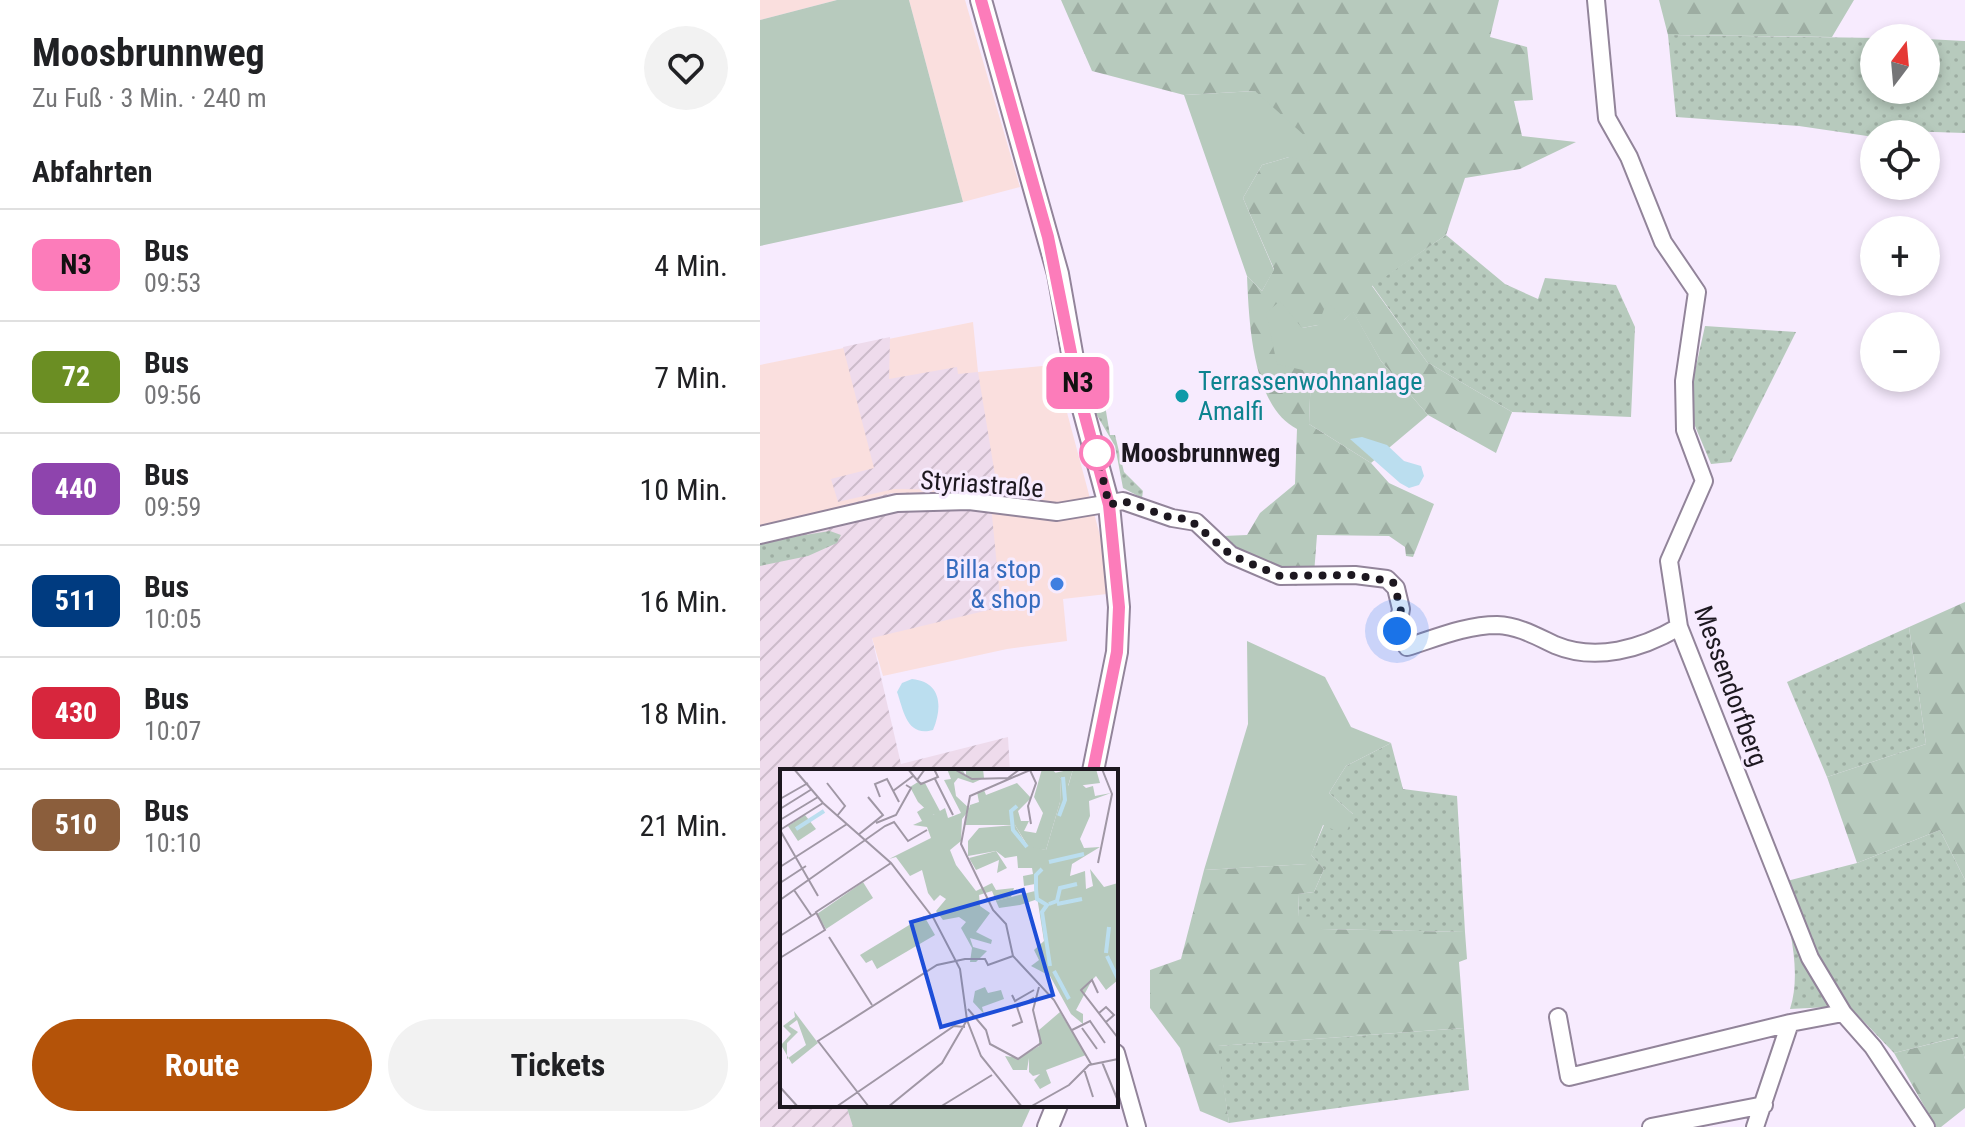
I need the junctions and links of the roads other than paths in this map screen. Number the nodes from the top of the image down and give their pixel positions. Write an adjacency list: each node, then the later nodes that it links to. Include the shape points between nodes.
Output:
1 (981, 0): 3 (main road, via 1048,237 1080,398)
2 (1596, 0): 5 (street, Messendorfberg, via 1607,118 1663,242 1697,292 1684,381 1685,430 1704,481 1669,561)
3 (1109, 505): 4 (street, Styriastraße, via 1057,512 969,501 897,503); 5 (street, via 1123,501 1189,519 1231,555 1280,576 1387,579 1396,588 1401,609 1397,631 1407,647 1469,628 1499,625 1600,656); 6 (main road, via 1119,607 1117,652)
4 (760, 535)
5 (1679, 627): 7 (street, Messendorfberg, via 1810,958)
6 (1093, 769)
7 (1843, 1013): 9 (street); 17 (street, Messendorfberg, via 1873,1047)
8 (1558, 1017): 9 (street, via 1569,1077)
9 (1790, 1023): 11 (street)
10 (1118, 1060): 14 (street)
11 (1764, 1105): 15 (street); 16 (street)
12 (1056, 1107): 13 (main road)
13 (1048, 1127)
14 (1137, 1127)
15 (1651, 1127)
16 (1755, 1127)
17 (1926, 1127)

